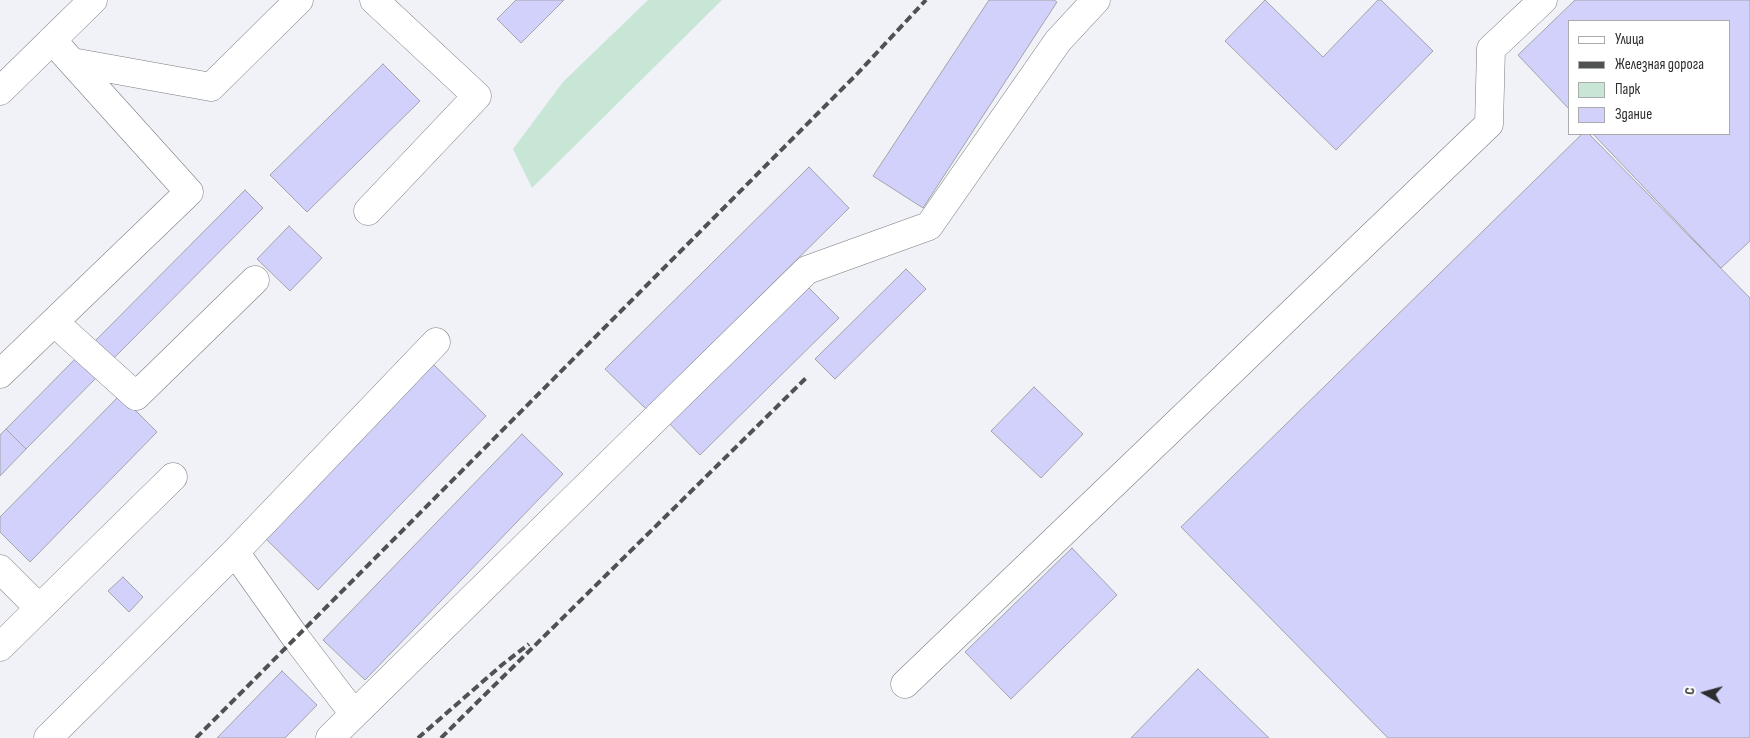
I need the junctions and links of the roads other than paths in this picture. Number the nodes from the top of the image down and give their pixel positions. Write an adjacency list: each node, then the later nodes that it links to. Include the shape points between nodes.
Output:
1 (93, 0): 6 (main road)
2 (299, 0): 7 (main road, via 211,87)
3 (374, 0): 9 (main road, via 477,96)
4 (1096, 0): 20 (main road, via 1058,41 929,226 807,270)
5 (1543, 0): 19 (main road, via 1491,49 1488,124)
6 (52, 40): 7 (main road); 8 (main road)
7 (72, 62): 11 (main road, via 189,192)
8 (0, 91)
9 (368, 211)
10 (255, 280): 11 (main road, via 136,396)
11 (54, 322): 13 (main road)
12 (436, 342): 15 (main road)
13 (0, 374)
14 (173, 476): 17 (main road)
15 (235, 552): 20 (main road); 21 (main road)
16 (0, 569): 17 (main road)
17 (39, 608): 18 (main road)
18 (0, 647)
19 (905, 684)
20 (354, 714): 22 (main road)
21 (48, 738)
22 (330, 738)

